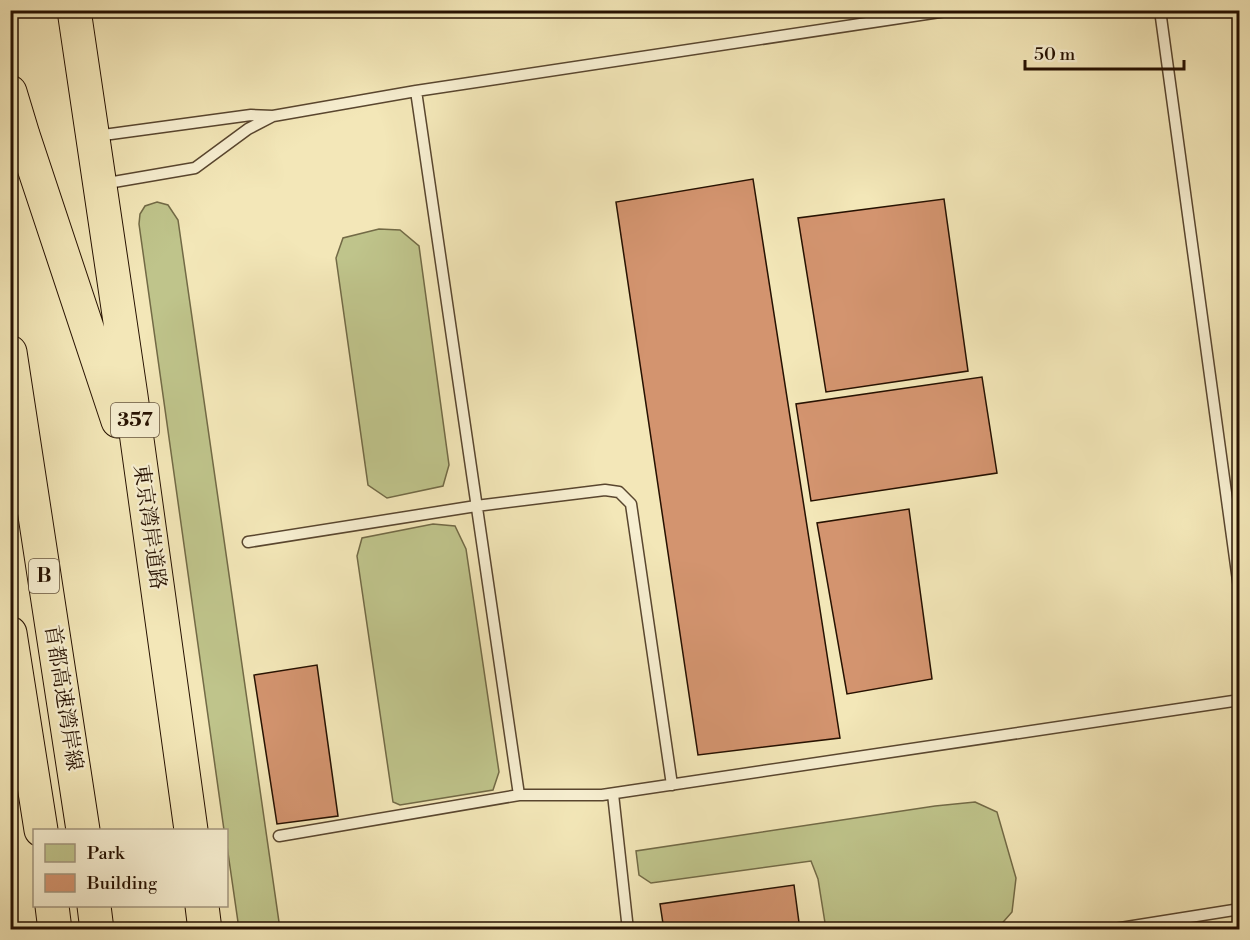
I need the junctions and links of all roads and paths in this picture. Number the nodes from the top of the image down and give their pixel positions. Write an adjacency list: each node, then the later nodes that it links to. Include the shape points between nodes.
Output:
1 (74, 10): 7 (highway, 東京湾岸道路 / 357)
2 (953, 10): 4 (lane)
3 (1160, 10): 12 (lane)
4 (416, 91): 6 (lane); 10 (lane)
5 (10, 92): 14 (highway, via 123,438)
6 (273, 116): 7 (lane, via 251,115); 8 (lane, via 248,129 195,168)
7 (93, 137): 8 (highway, 東京湾岸道路 / 357)
8 (100, 184): 14 (highway, 東京湾岸道路 / 357)
9 (10, 352): 20 (highway, 首都高速湾岸線 / B)
10 (476, 506): 11 (lane); 16 (lane, via 605,490 619,492 631,504); 18 (lane)
11 (248, 542)
12 (1239, 595)
13 (10, 633): 19 (highway, 首都高速湾岸線)
14 (166, 652): 21 (highway, 東京湾岸道路 / 357)
15 (1239, 700): 16 (lane)
16 (672, 785): 17 (lane)
17 (613, 794): 18 (lane); 30 (lane)
18 (519, 795): 22 (lane)
19 (41, 829)
20 (82, 829)
21 (191, 829)
22 (279, 836)
23 (52, 907): 27 (highway)
24 (94, 907): 28 (highway)
25 (202, 907): 29 (highway)
26 (1239, 909): 31 (lane)
27 (56, 930)
28 (97, 930)
29 (205, 930)
30 (628, 930)
31 (1108, 930)

